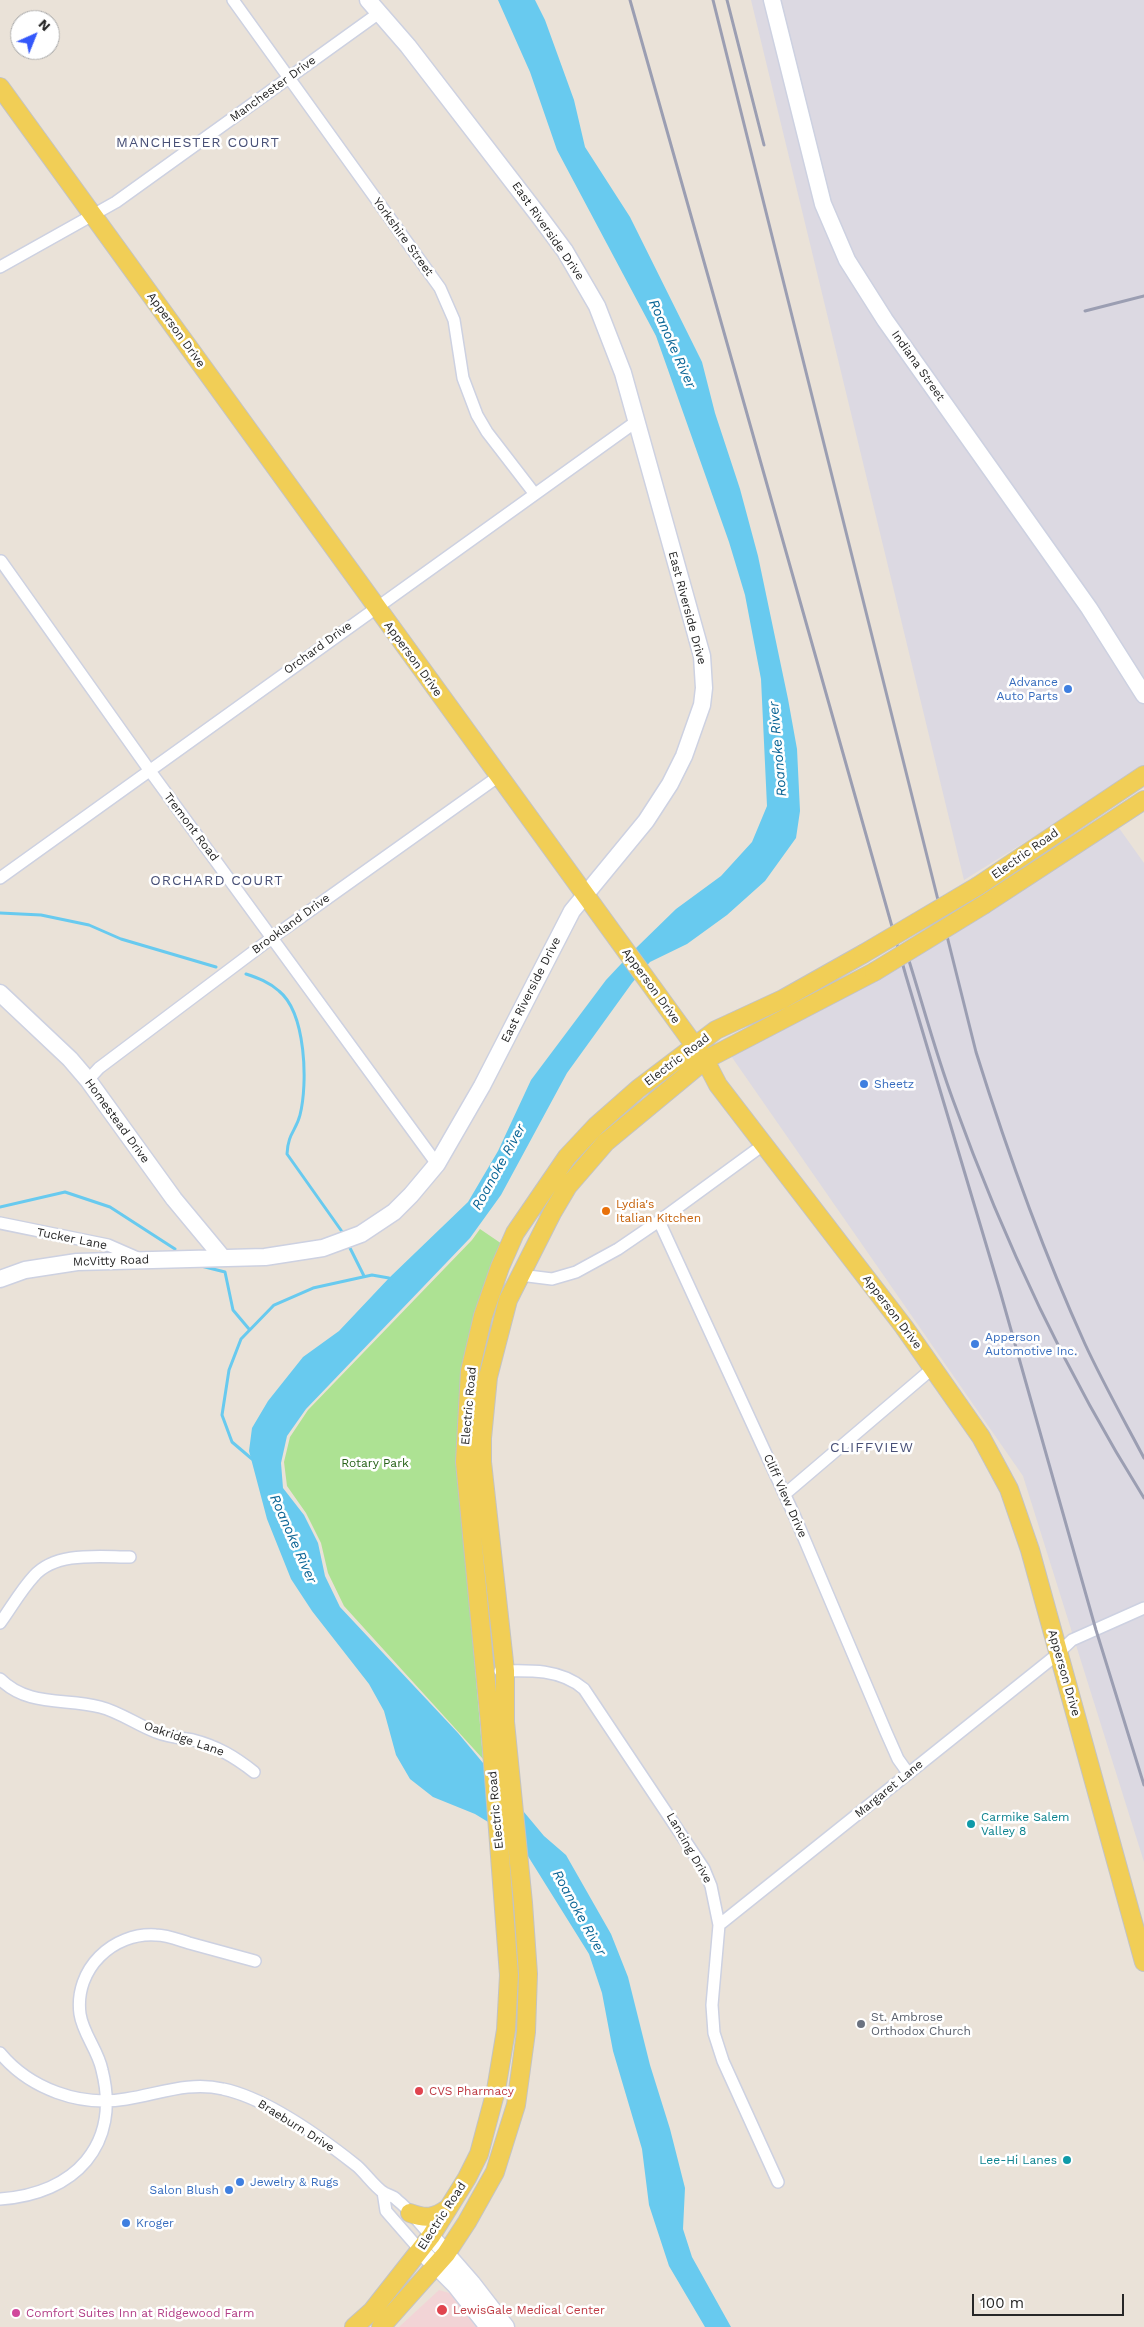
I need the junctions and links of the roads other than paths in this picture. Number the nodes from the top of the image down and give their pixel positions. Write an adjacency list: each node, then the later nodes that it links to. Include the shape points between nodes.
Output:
1 (233, 0): 5 (street, Yorkshire Street)
2 (368, 0): 4 (street, East Riverside Drive)
3 (772, 0): 13 (street, Indiana Street, via 824,204 847,260 885,320 1089,608)
4 (379, 13): 5 (street, Manchester Drive); 9 (street, East Riverside Drive, via 533,208 578,271 607,330)
5 (289, 78): 7 (street, Manchester Drive); 10 (street, Yorkshire Street, via 440,288 454,320 463,378 477,415)
6 (0, 87): 7 (main road, Apperson Drive)
7 (94, 217): 8 (street, Manchester Drive); 12 (main road, Apperson Drive)
8 (0, 267)
9 (636, 421): 10 (street, Orchard Drive); 19 (street, East Riverside Drive, via 702,656 704,688 698,722 670,784 646,821)
10 (534, 492): 12 (street, Orchard Drive)
11 (1, 561): 14 (street, Tremont Road)
12 (376, 606): 14 (street, Orchard Drive); 16 (main road, Apperson Drive)
13 (1144, 695)
14 (150, 771): 18 (street, Orchard Drive); 20 (street, Tremont Road)
15 (1144, 775): 22 (main road, Electric Road, bridge, via 978,886 783,999 716,1030)
16 (499, 776): 19 (main road, Apperson Drive); 20 (street, Brookland Drive)
17 (1144, 800): 22 (main road, Electric Road, bridge, via 874,972)
18 (0, 878)
19 (585, 895): 22 (main road, Apperson Drive); 25 (street, East Riverside Drive, via 556,939 482,1086)
20 (273, 937): 23 (street, Brookland Drive, via 99,1068); 25 (street, Tremont Road)
21 (0, 993): 23 (street, Homestead Drive)
22 (700, 1053): 24 (main road, Apperson Drive, via 718,1085); 30 (main road, Electric Road, via 581,1170 552,1212); 39 (main road, Electric Road, via 638,1089 567,1157 515,1233 489,1297 470,1371 465,1434)
23 (88, 1080): 28 (street, Homestead Drive, via 174,1199)
24 (763, 1145): 26 (street); 32 (main road, Apperson Drive)
25 (437, 1164): 28 (street, East Riverside Drive, via 394,1212 372,1228 342,1242 294,1254)
26 (660, 1221): 30 (street, via 564,1277 552,1279); 33 (street, Cliff View Drive)
27 (0, 1223): 29 (street, Tucker Lane, via 108,1245)
28 (223, 1258): 29 (street, McVitty Road)
29 (142, 1260): 31 (street, McVitty Road, via 44,1266)
30 (520, 1274): 38 (main road, Electric Road, via 499,1328 488,1377 482,1438)
31 (0, 1279)
32 (933, 1368): 33 (street); 37 (main road, Apperson Drive, via 981,1437 1008,1489 1030,1550)
33 (785, 1494): 43 (street, Cliff View Drive, via 886,1732)
34 (130, 1557): 36 (street, via 52,1563 34,1576)
35 (1144, 1608): 37 (street, Margaret Lane, via 1072,1640)
36 (0, 1623)
37 (1058, 1653): 43 (street, Margaret Lane); 46 (main road, Apperson Drive)
38 (505, 1671): 39 (street, Lancing Drive); 41 (main road, Electric Road); 44 (street, Lancing Drive, via 550,1672 575,1681 584,1688 704,1869 716,1904)
39 (484, 1672): 41 (main road, Electric Road)
40 (0, 1678): 42 (street, Oakridge Lane, via 16,1692 28,1697 42,1701 86,1703 154,1731 209,1745)
41 (497, 1723): 52 (main road, Electric Road, via 508,1999 496,2090 479,2154); 56 (main road, Electric Road, via 523,1903 528,2003 516,2105 495,2172)
42 (254, 1772)
43 (908, 1772): 44 (street, Margaret Lane)
44 (719, 1925): 49 (street, Lancing Drive, via 712,2005 714,2033 723,2061)
45 (255, 1961): 48 (street, via 157,1935 131,1937 104,1951 87,1974 80,2011 85,2031 102,2067)
46 (1144, 1962)
47 (0, 2053): 48 (street, Braeburn Drive, via 14,2068 47,2088 84,2100)
48 (108, 2101): 50 (street, Braeburn Drive, via 185,2086 241,2094 274,2110 340,2152); 51 (street, via 100,2139 75,2172 34,2194)
49 (778, 2182)
50 (383, 2192): 53 (street, Braeburn Drive, via 396,2198); 55 (street, Braeburn Drive, via 386,2211)
51 (0, 2199)
52 (448, 2209): 53 (main road, via 432,2218); 54 (main road, Electric Road)
53 (410, 2214): 54 (street, Braeburn Drive)
54 (431, 2236): 55 (main road, Electric Road); 56 (street, Braeburn Drive)
55 (420, 2250): 56 (street, Braeburn Drive); 57 (main road, Electric Road, via 372,2311)
56 (441, 2260): 58 (main road, Electric Road); 59 (street, Braeburn Drive); 60 (street, Braeburn Drive, via 472,2282)
57 (354, 2327)
58 (380, 2327)
59 (488, 2327)
60 (506, 2327)

